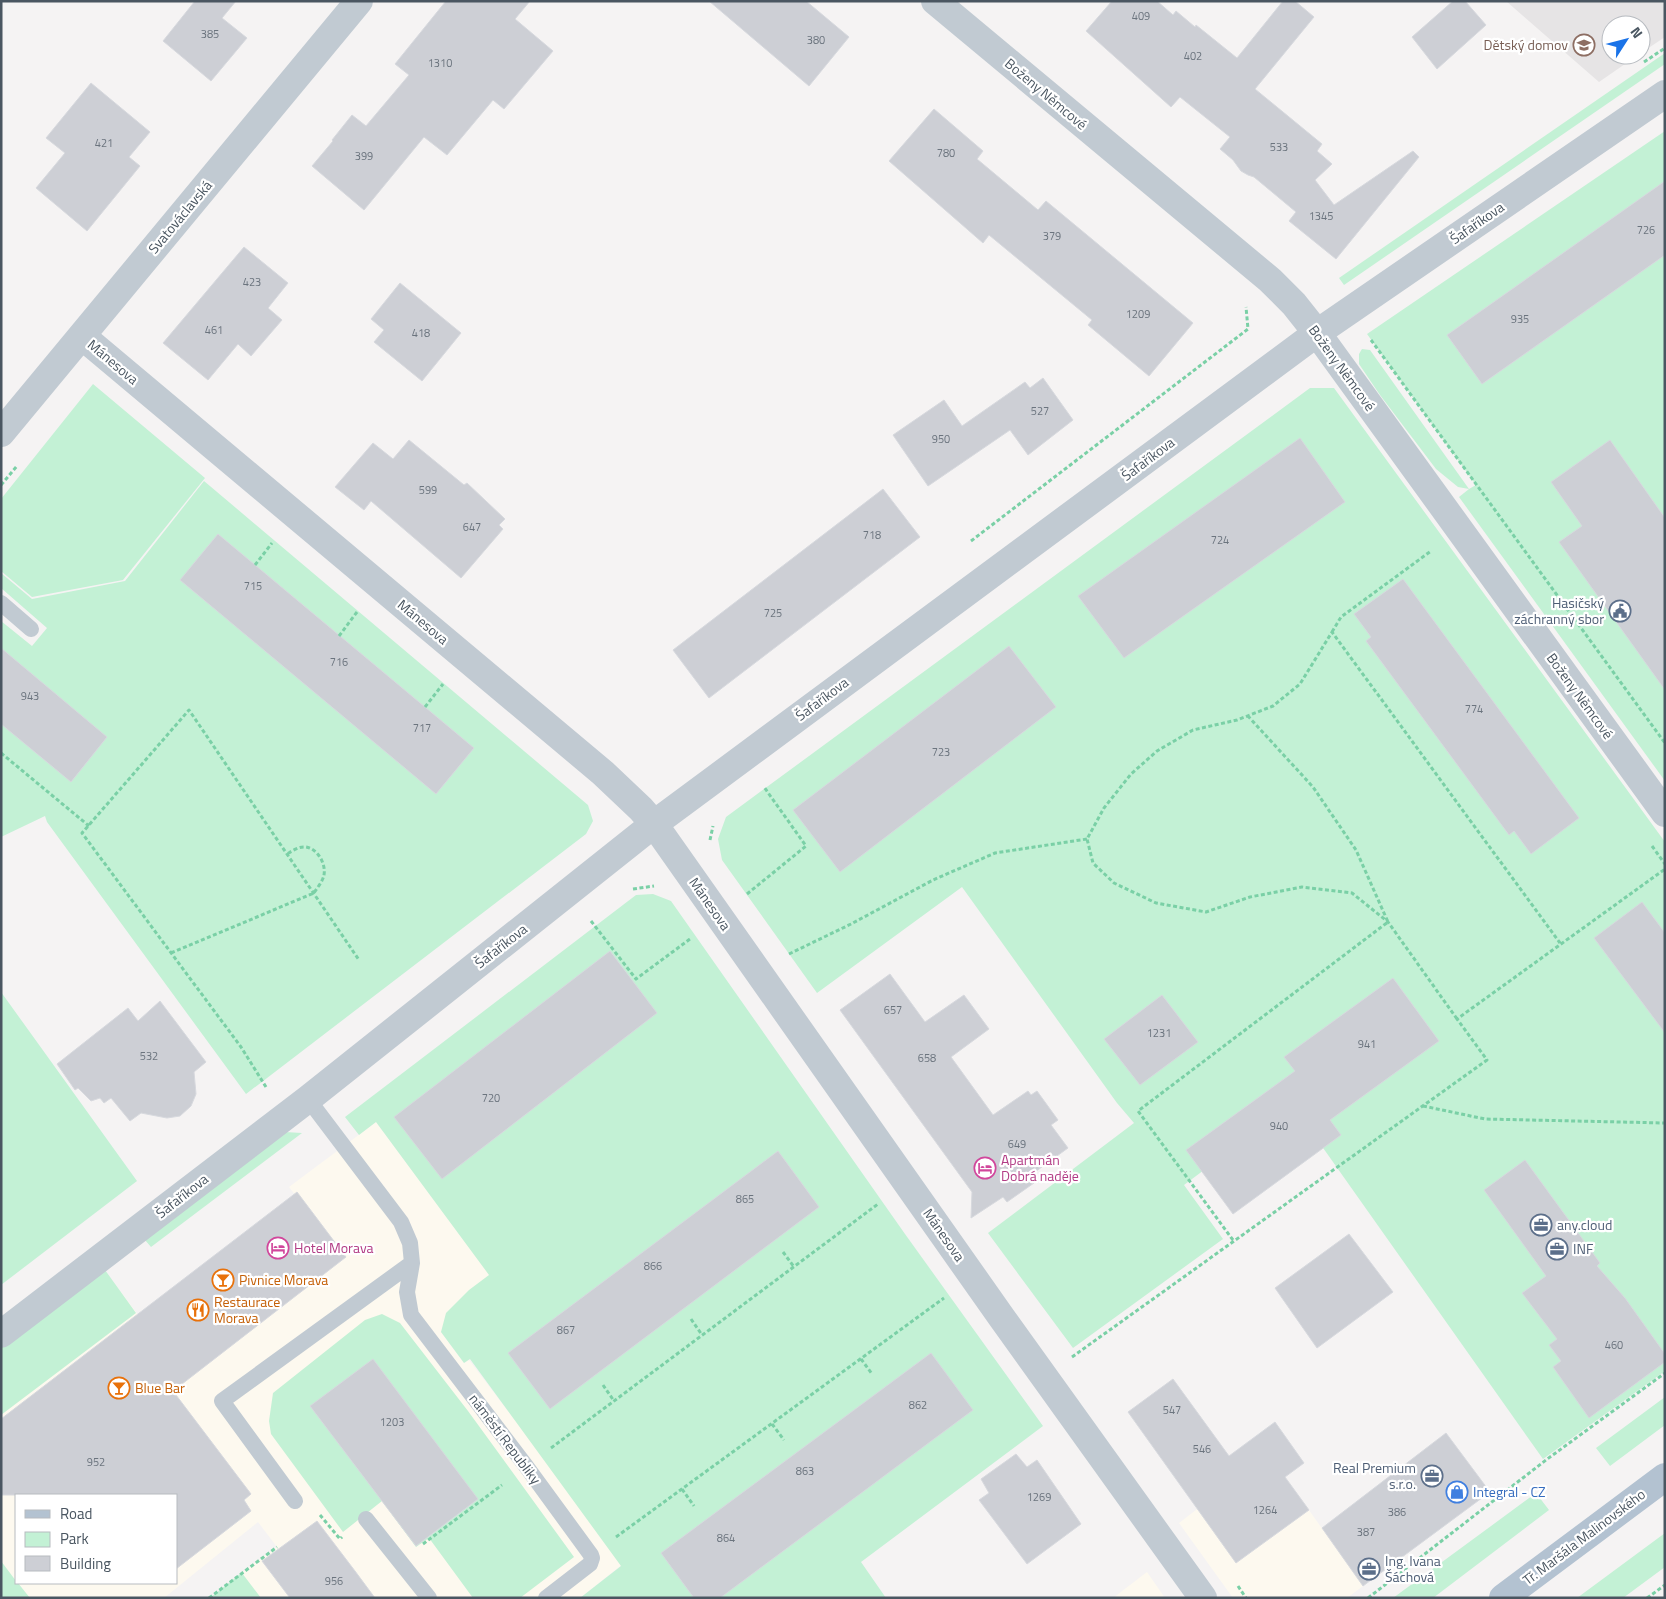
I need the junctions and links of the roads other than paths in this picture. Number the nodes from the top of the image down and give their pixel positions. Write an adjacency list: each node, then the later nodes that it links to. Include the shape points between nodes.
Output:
1 (359, 1): 5 (street, Svatováclavská)
2 (935, 1): 4 (street, Boženy Němcové, via 1270,280)
3 (1665, 94): 4 (street, Šafaříkova)
4 (1317, 333): 9 (street, Boženy Němcové); 10 (street, Šafaříkova)
5 (82, 336): 6 (street, Svatováclavská); 10 (street, Mánesova, via 603,773)
6 (1, 433)
7 (1, 603): 8 (lane)
8 (32, 629)
9 (1665, 813)
10 (654, 824): 11 (street, Šafaříkova); 19 (street, Mánesova)
11 (308, 1098): 12 (lane, náměstí Republiky, via 401,1222 410,1242); 13 (street, Šafaříkova)
12 (412, 1263): 15 (lane, via 222,1401); 18 (lane, náměstí Republiky, via 407,1292 411,1315 591,1555 590,1564)
13 (1, 1334)
14 (1665, 1476): 20 (main road, Tř. Maršála Malinovského)
15 (296, 1501)
16 (366, 1519): 17 (lane)
17 (429, 1598)
18 (546, 1598)
19 (1203, 1598)
20 (1503, 1598)

